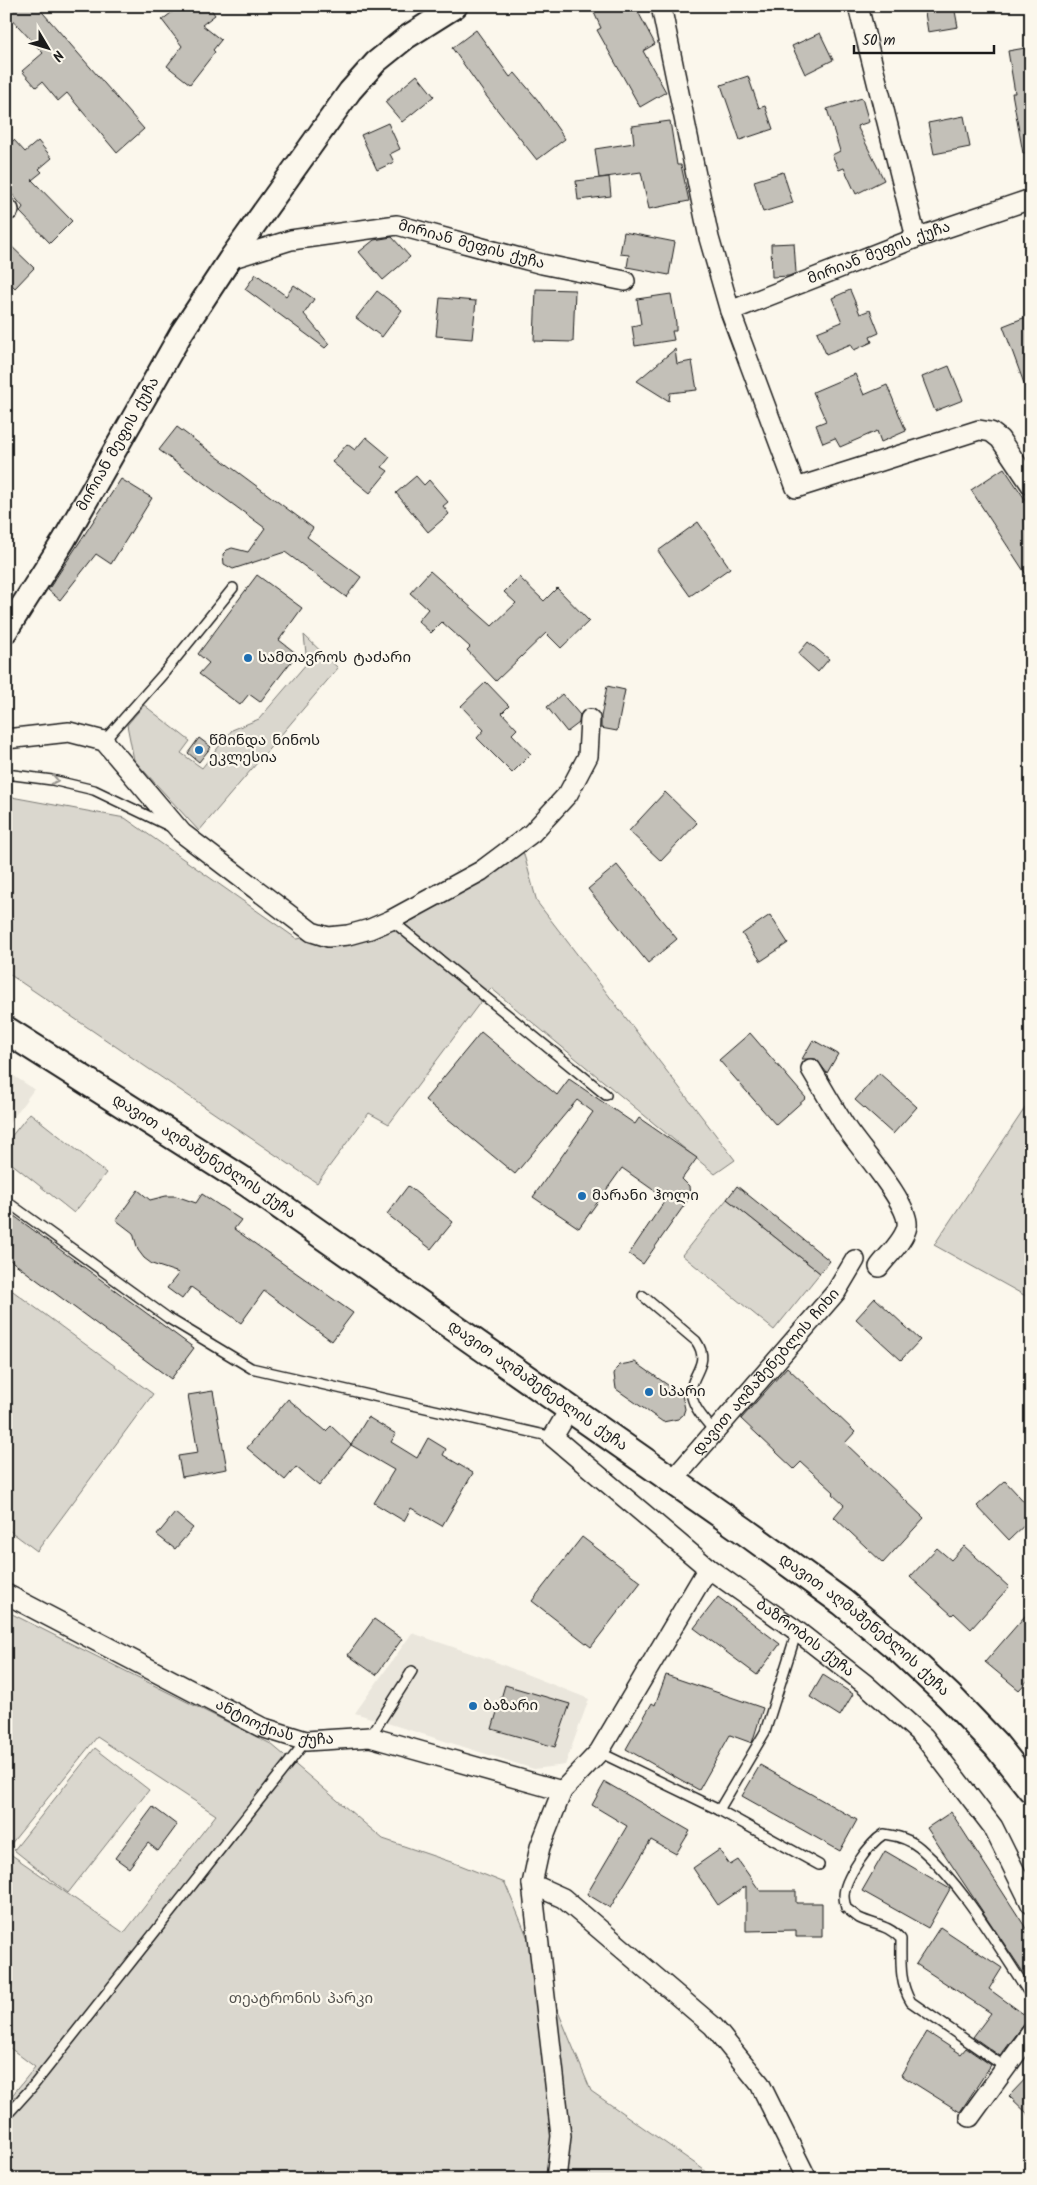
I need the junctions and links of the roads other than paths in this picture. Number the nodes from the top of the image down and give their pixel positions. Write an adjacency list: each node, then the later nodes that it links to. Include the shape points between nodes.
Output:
1 (456, 6): 6 (street, მირიან მეფის ქუჩა, via 407,37 369,69)
2 (661, 6): 8 (street, via 709,238)
3 (858, 6): 5 (street)
4 (1031, 199): 5 (street, მირიან მეფის ქუჩა)
5 (916, 238): 8 (street, მირიან მეფის ქუჩა)
6 (230, 259): 7 (street, მირიან მეფის ქუჩა, via 291,240 397,225 542,264); 11 (street, მირიან მეფის ქუჩა, via 182,332 64,540)
7 (625, 281)
8 (730, 311): 9 (street, via 796,488 979,430 1000,438)
9 (1031, 484)
10 (233, 588): 14 (lane)
11 (6, 631)
12 (590, 719): 17 (street, via 588,756 568,794 532,833 480,870)
13 (6, 739): 14 (street, via 69,732)
14 (104, 741): 16 (street)
15 (6, 774): 16 (lane, one-way to 16, via 94,790)
16 (182, 833): 17 (street, via 312,932 328,938 348,935)
17 (391, 920): 20 (lane)
18 (6, 1030): 25 (main road, დავით აღმაშენებლის ქუჩა, via 246,1182)
19 (811, 1069): 23 (street, via 907,1218 900,1239)
20 (606, 1095)
21 (6, 1201): 27 (lane, via 168,1318 251,1368)
22 (855, 1260): 26 (street, დავით აღმაშენებლის ჩიხი, via 836,1292)
23 (879, 1267)
24 (643, 1296): 26 (lane, via 701,1348 703,1355 691,1395)
25 (570, 1410): 27 (street); 28 (main road, დავით აღმაშენებლის ქუჩა)
26 (714, 1431): 28 (street, დავით აღმაშენებლის ჩიხი)
27 (553, 1437): 29 (street, ბაზრობის ქუჩა)
28 (672, 1481): 36 (main road, დავით აღმაშენებლის ქუჩა, via 834,1597 900,1650 989,1738)
29 (708, 1568): 31 (street, ბაზრობის ქუჩა); 35 (street)
30 (6, 1594): 34 (street, ანტიოქიას ქუჩა, via 261,1727)
31 (797, 1631): 38 (lane, via 765,1732); 41 (street, ბაზრობის ქუჩა, via 924,1737 993,1827)
32 (412, 1671): 33 (lane)
33 (370, 1738): 34 (street, ანტიოქიას ქუჩა); 37 (street, ანტიოქიას ქუჩა)
34 (306, 1741): 45 (lane)
35 (599, 1752): 37 (street); 38 (lane)
36 (1031, 1789)
37 (562, 1791): 40 (street, via 540,1847)
38 (720, 1810): 39 (lane)
39 (819, 1865)
40 (532, 1884): 47 (street, via 561,2136); 48 (street, via 563,1898 714,2026 760,2084)
41 (1031, 1904)
42 (1031, 1996): 44 (lane, via 959,1889 919,1847 898,1836 884,1834 870,1845 844,1895 846,1908 859,1918 894,1931 901,1939 901,1974 905,1993 911,2002)
43 (1031, 2033): 44 (street)
44 (1005, 2067): 46 (street)
45 (6, 2116)
46 (970, 2116)
47 (556, 2179)
48 (807, 2179)

